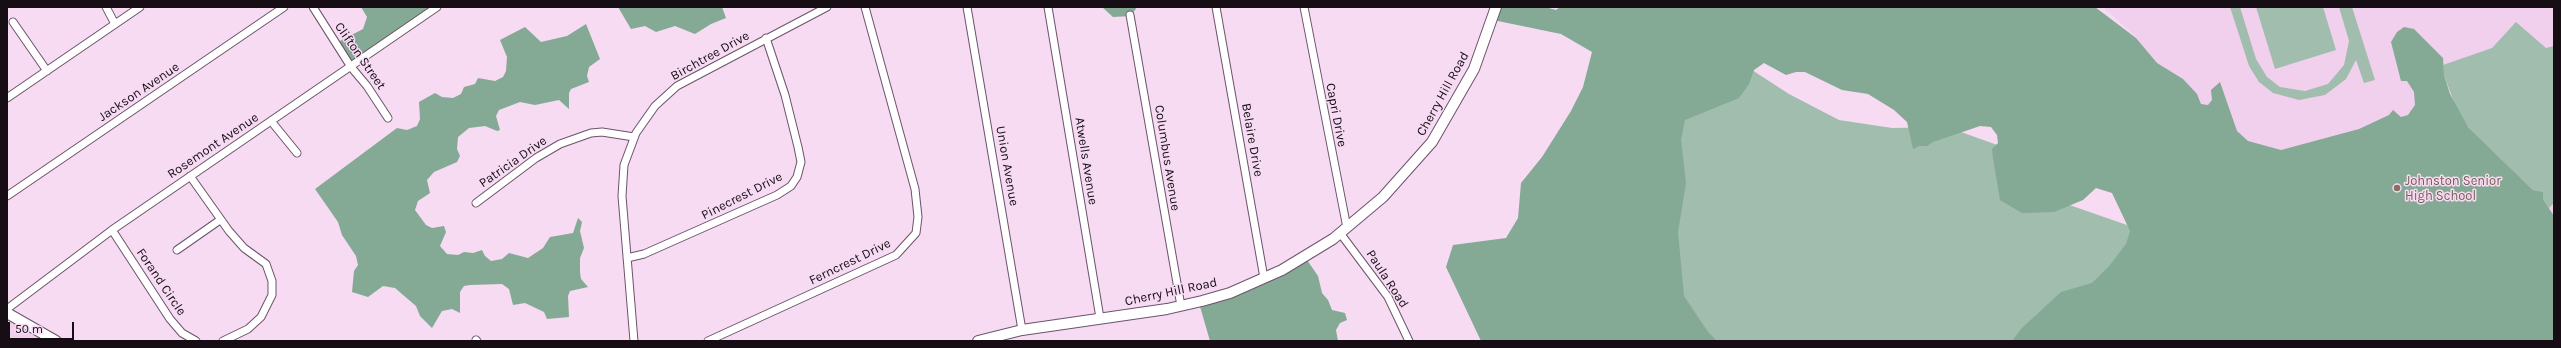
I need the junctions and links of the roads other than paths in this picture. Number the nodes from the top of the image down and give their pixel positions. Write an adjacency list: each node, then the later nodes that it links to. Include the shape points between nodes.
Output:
1 (106, 7): 15 (street)
2 (140, 7): 15 (street)
3 (284, 7): 25 (street, Jackson Avenue)
4 (314, 7): 17 (street, Clifton Street)
5 (437, 7): 17 (street, Rosemont Avenue)
6 (826, 7): 16 (street, Birchtree Drive)
7 (865, 7): 42 (street, Ferncrest Drive, via 915,189 918,217 916,234 896,255)
8 (967, 7): 37 (street, Union Avenue)
9 (1048, 7): 36 (street, Atwells Avenue)
10 (1216, 7): 32 (street, Belaire Drive)
11 (1304, 7): 29 (street, Capri Drive)
12 (1496, 7): 29 (main road, Cherry Hill Road, via 1474,69 1432,142 1384,197)
13 (1130, 15): 33 (street, Columbus Avenue)
14 (13, 22): 18 (street)
15 (115, 24): 18 (street)
16 (766, 38): 22 (street, Birchtree Drive, via 678,86 655,106); 31 (street, Pinecrest Drive, via 785,95 798,147 801,162 797,177 791,186 777,195 651,252)
17 (351, 67): 20 (street, Clifton Street); 21 (street, Rosemont Avenue)
18 (47, 71): 19 (street)
19 (7, 98)
20 (388, 118)
21 (271, 121): 23 (street); 24 (street, Rosemont Avenue)
22 (634, 137): 26 (street, Patricia Drive, via 602,132 591,133 560,144 536,158); 31 (street, Birchtree Drive, via 624,165 622,180)
23 (297, 153)
24 (190, 176): 27 (street); 28 (street, Rosemont Avenue)
25 (7, 196)
26 (476, 203)
27 (220, 220): 30 (street); 40 (street, via 238,243 266,264 273,288 266,310 255,324)
28 (112, 230): 34 (street, Rosemont Avenue); 39 (street, Forand Circle, via 170,319 182,333)
29 (1344, 230): 32 (main road, Cherry Hill Road, via 1282,270); 44 (street, Paula Road, via 1388,297)
30 (177, 250)
31 (627, 258): 41 (street, Birchtree Drive)
32 (1264, 278): 33 (main road, Cherry Hill Road, via 1230,293)
33 (1181, 306): 36 (main road, Cherry Hill Road)
34 (7, 309)
35 (7, 313): 38 (main road)
36 (1100, 318): 37 (main road, Cherry Hill Road)
37 (1022, 330): 43 (main road, Cherry Hill Road)
38 (56, 341)
39 (196, 341)
40 (223, 341)
41 (634, 341)
42 (708, 341)
43 (978, 341)
44 (1409, 341)

